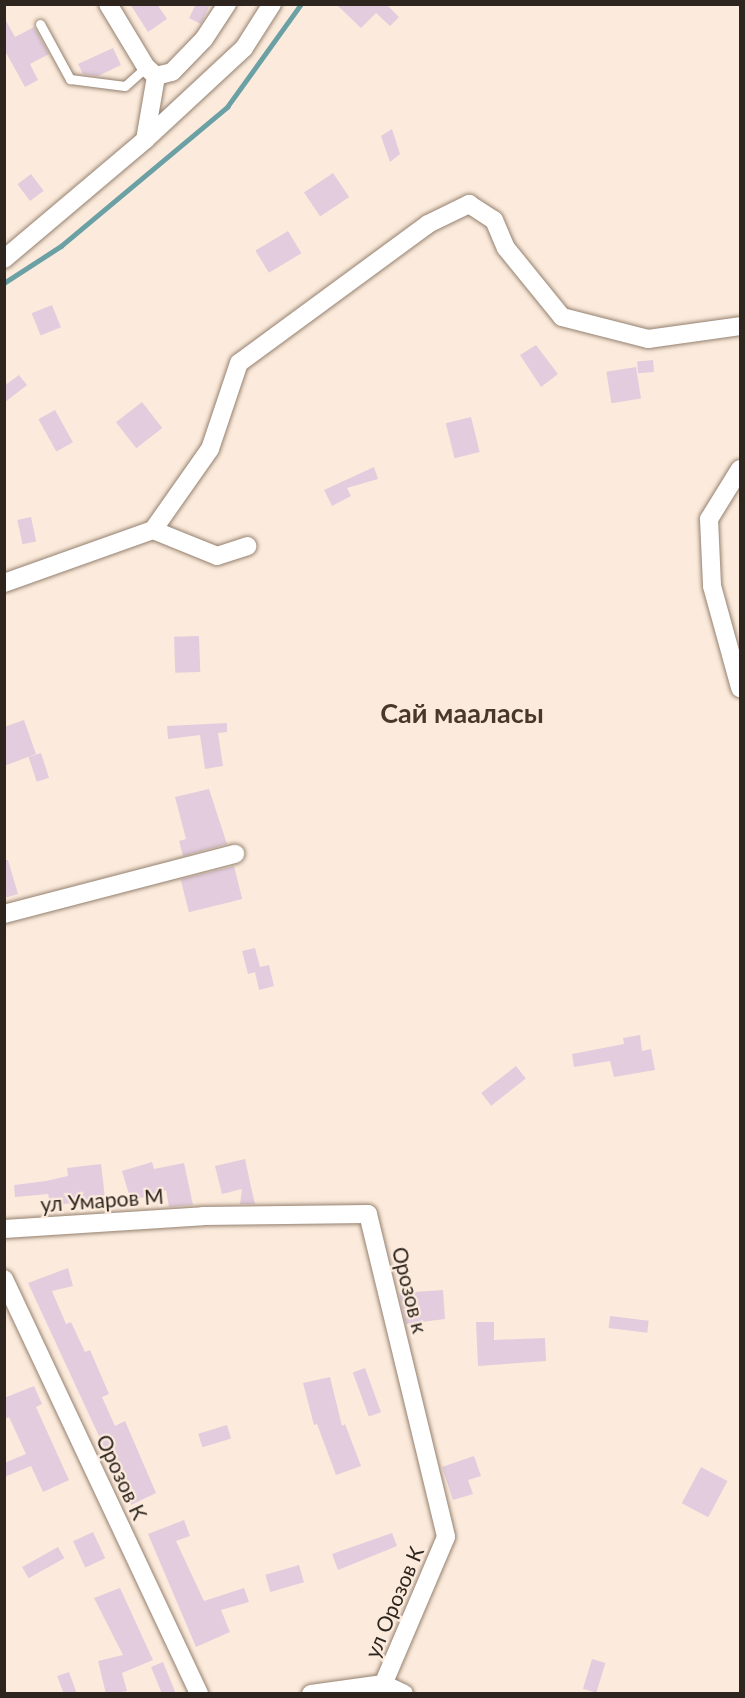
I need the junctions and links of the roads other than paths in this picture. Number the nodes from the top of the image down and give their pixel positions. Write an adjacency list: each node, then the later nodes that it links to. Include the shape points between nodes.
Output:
1 (108, 4): 5 (street)
2 (227, 4): 5 (street, via 204,39 172,72)
3 (272, 4): 6 (street, via 244,48)
4 (39, 24): 5 (lane, via 70,79 125,86)
5 (151, 72): 6 (street)
6 (145, 140): 7 (street)
7 (4, 259)
8 (741, 326): 10 (street, via 648,339 562,317 506,248 494,220 470,204 428,224 239,363 210,449)
9 (741, 469): 13 (street, via 709,519 712,586)
10 (153, 530): 11 (street, via 217,556); 12 (street)
11 (247, 546)
12 (4, 583)
13 (741, 688)
14 (235, 854): 15 (street)
15 (4, 914)
16 (202, 1216): 17 (street, ул Умаров М); 19 (street, Орозов к, via 368,1214)
17 (4, 1229)
18 (4, 1279): 21 (street, Орозов К)
19 (446, 1537): 20 (street, ул Орозов К)
20 (381, 1689): 22 (street, ул Орозов К); 23 (street, ул Орозов К)
21 (199, 1694)
22 (311, 1694)
23 (404, 1694)

